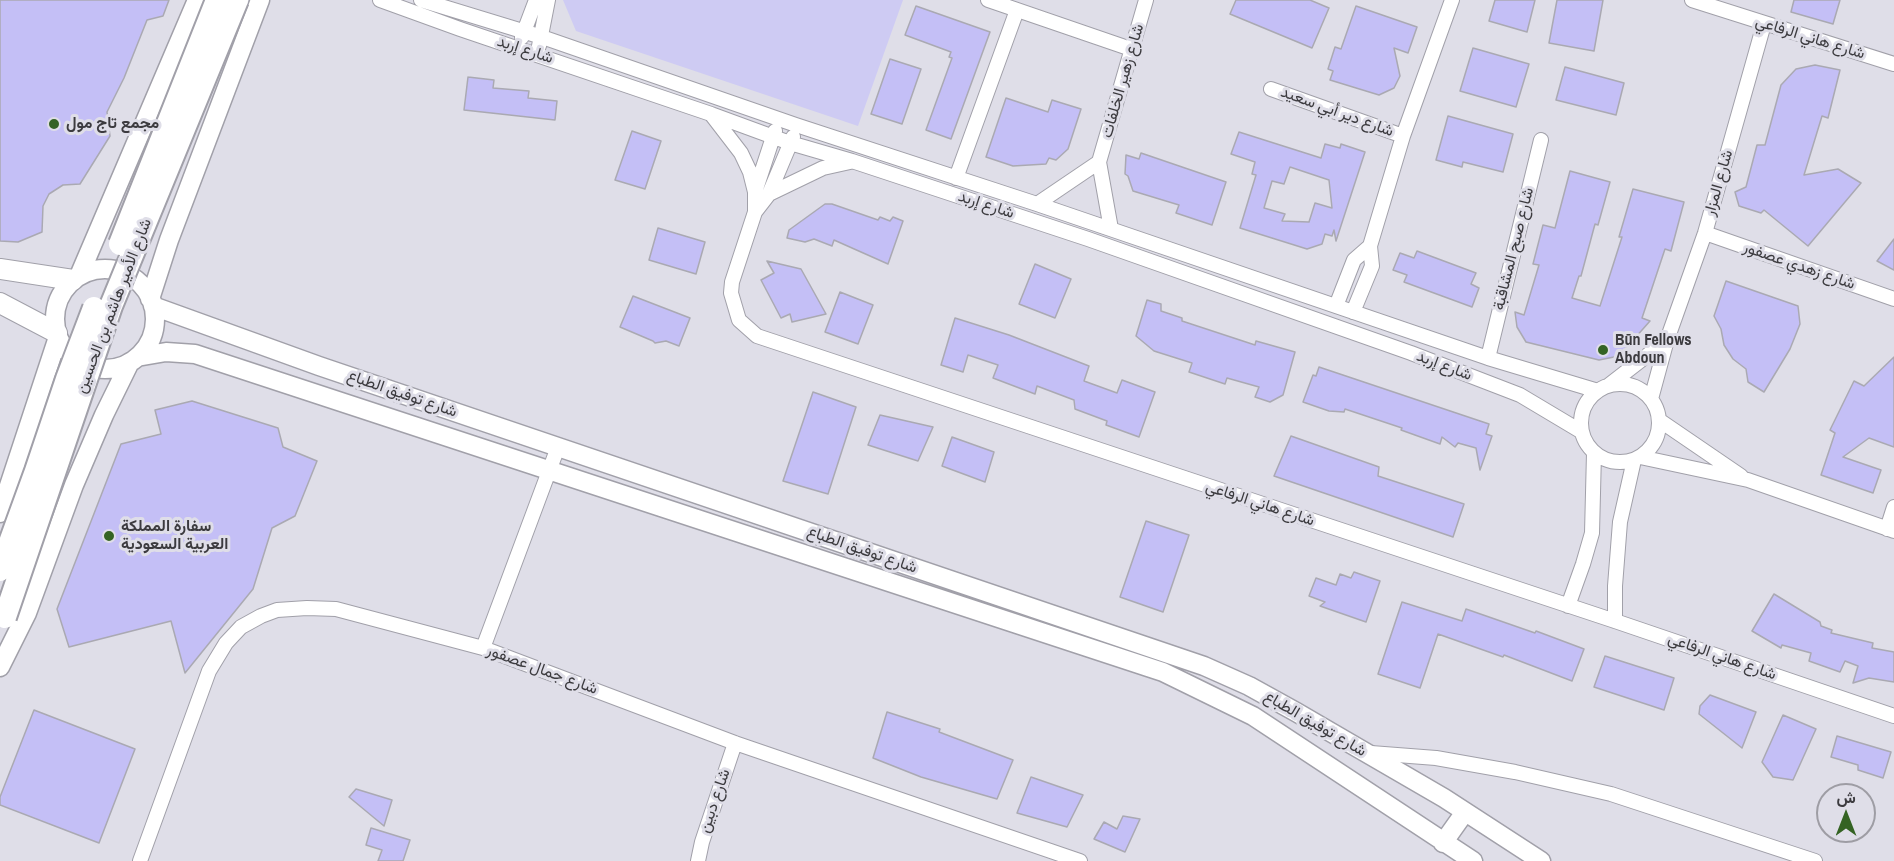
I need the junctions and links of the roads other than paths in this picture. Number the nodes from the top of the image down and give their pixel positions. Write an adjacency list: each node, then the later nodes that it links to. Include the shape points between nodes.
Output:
1 (197, 0): 34 (street)
2 (217, 0): 64 (highway, شارع الأمير هاشم بن الحسين, bridge, via 67,379)
3 (237, 0): 66 (highway, شارع الأمير هاشم بن الحسين, bridge, via 111,306)
4 (260, 0): 37 (street)
5 (380, 0): 17 (street, شارع إربد)
6 (421, 0): 15 (street, شارع إربد)
7 (536, 0): 15 (street)
8 (548, 0): 16 (street)
9 (988, 0): 13 (street)
10 (1146, 0): 18 (street, شارع زهير الخلفات)
11 (1452, 0): 25 (street, شارع دير أبي سعيد)
12 (1692, 0): 14 (street, شارع هاني الرفاعي)
13 (1017, 10): 18 (street); 31 (street)
14 (1764, 24): 20 (street, شارع هاني الرفاعي); 36 (street, شارع المزار)
15 (524, 31): 16 (street, شارع إربد); 17 (street)
16 (542, 37): 19 (street); 23 (street, شارع إربد)
17 (518, 48): 19 (street, شارع إربد)
18 (1131, 49): 30 (street, شارع زهير الخلفات)
19 (537, 53): 22 (street, شارع إربد)
20 (1894, 64)
21 (1271, 89): 25 (street, شارع دير أبي سعيد)
22 (711, 114): 26 (street, شارع إربد); 32 (street, via 741,153)
23 (778, 118): 24 (street, شارع إربد); 26 (street, شارع هاني الرفاعي)
24 (796, 125): 28 (street, شارع هاني الرفاعي); 31 (street, شارع إربد)
25 (1403, 136): 38 (street, شارع دير أبي سعيد)
26 (773, 137): 28 (street, شارع إربد); 32 (street, شارع هاني الرفاعي)
27 (1541, 140): 48 (street, شارع صبح المشاقبة)
28 (790, 143): 29 (street, شارع إربد); 32 (street, شارع هاني الرفاعي)
29 (852, 161): 32 (street, شارع هاني الرفاعي, via 823,168); 55 (street, شارع إربد, via 1411,353 1520,395)
30 (1099, 162): 33 (street); 35 (street, شارع زهير الخلفات)
31 (956, 178): 33 (street, شارع إربد)
32 (762, 193): 65 (street, شارع هاني الرفاعي, via 731,293 740,320 757,336)
33 (1037, 204): 35 (street, شارع إربد)
34 (106, 216): 37 (street, via 124,247 132,253 152,254); 40 (street)
35 (1111, 229): 44 (street, شارع إربد)
36 (1705, 233): 41 (street, شارع زهدي عصفور); 47 (street, شارع المزار)
37 (169, 240): 42 (street)
38 (1370, 246): 44 (street, شارع دير أبي سعيد, via 1354,260); 45 (street, شارع دير أبي سعيد, via 1372,266)
39 (0, 268): 40 (main road)
40 (76, 278): 42 (street, via 106,269 120,272 143,287); 46 (street, via 57,303)
41 (1894, 299)
42 (152, 302): 49 (street, via 153,334); 56 (street, شارع توفيق الطباع, via 308,363)
43 (0, 303): 46 (main road)
44 (1336, 306): 45 (street, شارع إربد)
45 (1353, 312): 48 (street, شارع إربد)
46 (57, 335): 49 (street, via 65,350 88,366 109,368); 52 (street)
47 (1667, 340): 50 (street); 51 (street, شارع المزار)
48 (1488, 358): 50 (street, شارع إربد)
49 (134, 360): 53 (street); 59 (street, شارع توفيق الطباع, via 166,352 195,354)
50 (1602, 389): 51 (street, via 1618,384 1630,386); 55 (street, via 1584,409)
51 (1651, 399): 54 (street)
52 (38, 402): 53 (street, via 63,390 83,390 96,400); 62 (street)
53 (104, 414): 69 (street, via 27,613)
54 (1659, 420): 58 (street, via 1655,441); 60 (street)
55 (1582, 432): 57 (street)
56 (558, 447): 59 (street); 72 (street, شارع توفيق الطباع, via 1204,666 1249,686)
57 (1594, 453): 58 (street, via 1613,462); 65 (street, via 1592,533)
58 (1637, 458): 60 (street); 67 (street, via 1620,522)
59 (548, 471): 68 (street); 74 (street, شارع توفيق الطباع, via 1163,672 1253,716)
60 (1748, 480): 63 (street)
61 (1894, 507): 63 (street)
62 (0, 513)
63 (1890, 530)
64 (0, 570)
65 (1568, 606): 67 (street, شارع هاني الرفاعي)
66 (5, 617)
67 (1615, 621): 70 (street, شارع هاني الرفاعي)
68 (483, 648): 71 (street, شارع جمال عصفور); 75 (street, شارع جمال عصفور, via 336,609 277,610 241,627 209,671)
69 (0, 667)
70 (1894, 716)
71 (735, 742): 76 (street, شارع دبين); 77 (street, شارع جمال عصفور)
72 (1366, 753): 73 (street, شارع توفيق الطباع); 80 (street, via 1436,758 1611,795)
73 (1465, 812): 74 (street); 79 (street, شارع توفيق الطباع)
74 (1443, 843): 78 (street, شارع توفيق الطباع)
75 (140, 861)
76 (698, 861)
77 (1080, 861)
78 (1473, 861)
79 (1541, 861)
80 (1815, 861)

